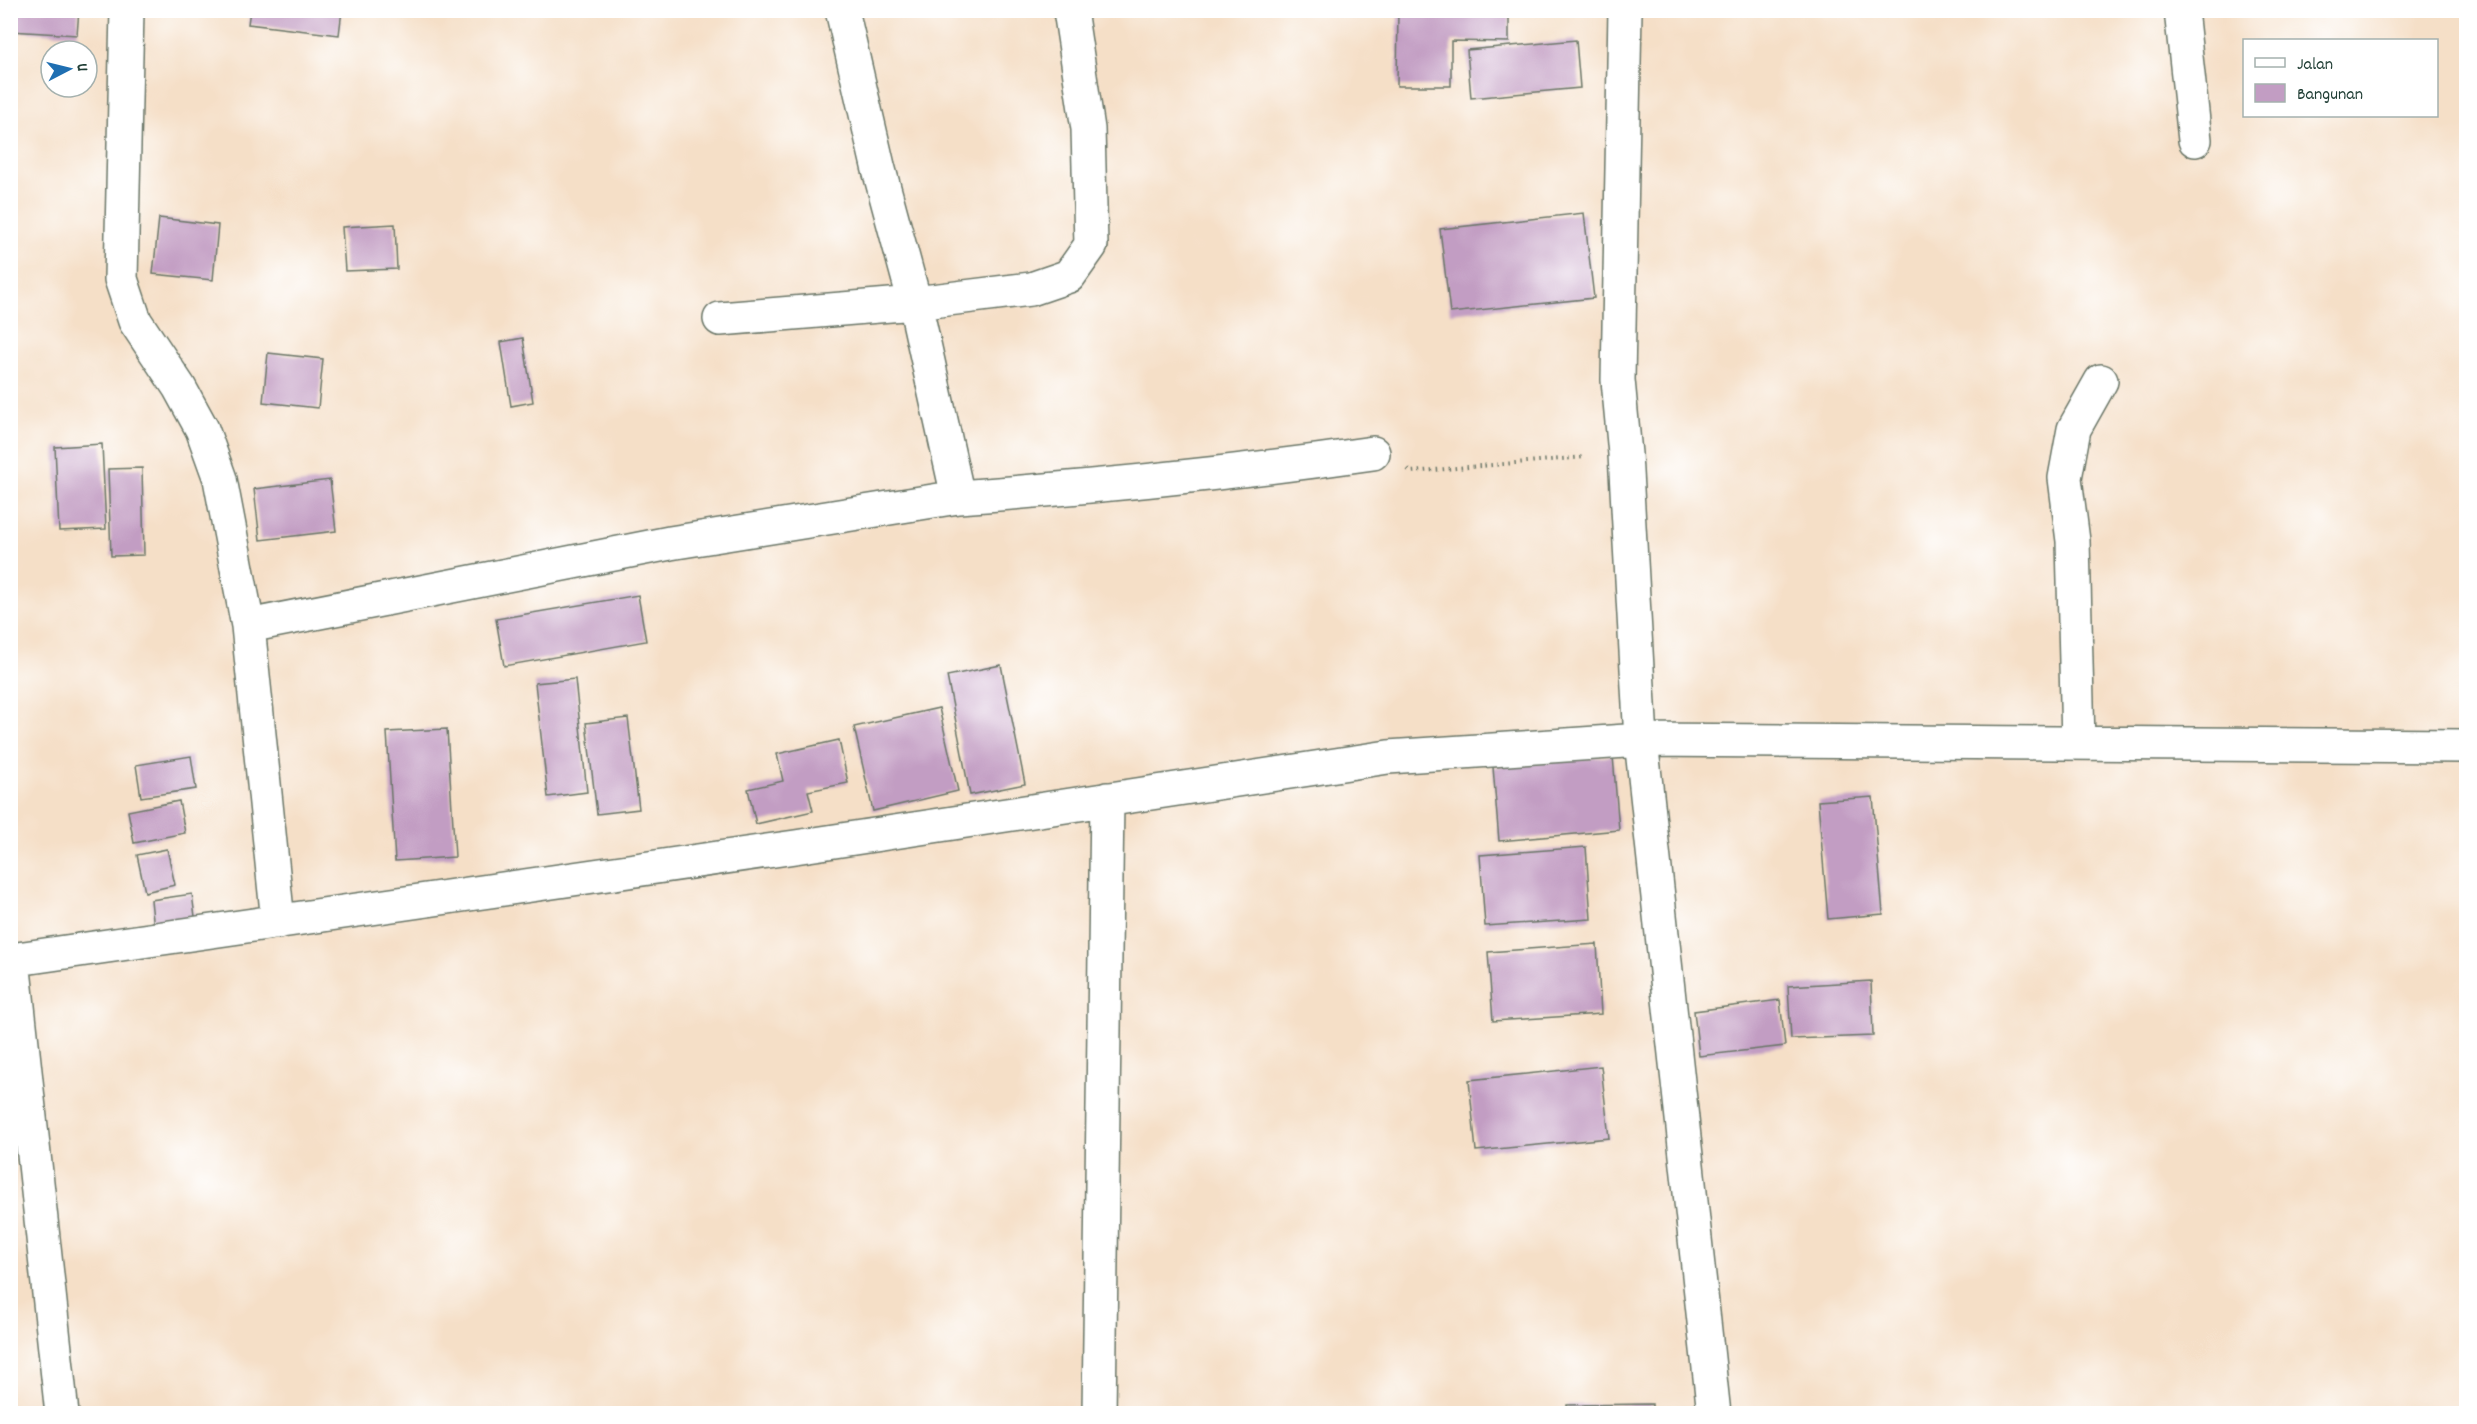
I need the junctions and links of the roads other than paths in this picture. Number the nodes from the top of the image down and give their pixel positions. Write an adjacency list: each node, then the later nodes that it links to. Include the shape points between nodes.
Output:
1 (127, 10): 12 (street, via 121,279 135,321 202,429 220,479)
2 (842, 10): 7 (street)
3 (1070, 10): 7 (street, via 1088,129 1091,245 1069,276 1031,289)
4 (1625, 10): 13 (street, via 1618,380)
5 (2181, 10): 6 (street)
6 (2195, 140)
7 (915, 303): 8 (street); 11 (street)
8 (720, 319)
9 (2101, 381): 14 (street, via 2074,429 2066,478 2073,541)
10 (1388, 460): 11 (street)
11 (958, 497): 12 (street, via 670,543)
12 (248, 626): 17 (street)
13 (1641, 740): 14 (street); 16 (street, via 1388,757); 21 (street)
14 (2078, 743): 15 (street)
15 (2466, 746)
16 (1107, 799): 17 (street); 20 (street)
17 (278, 922): 18 (street)
18 (12, 960): 19 (street)
19 (62, 1413)
20 (1099, 1413)
21 (1714, 1413)

